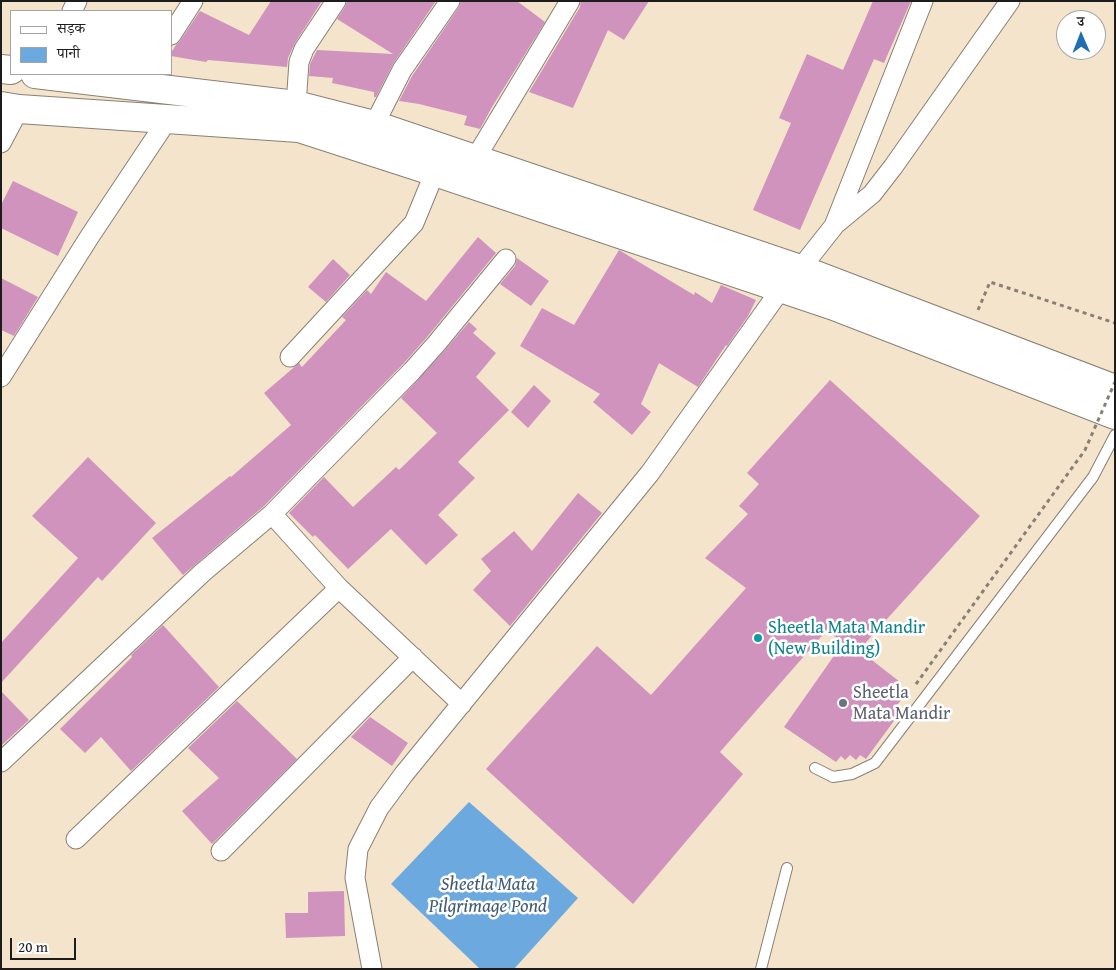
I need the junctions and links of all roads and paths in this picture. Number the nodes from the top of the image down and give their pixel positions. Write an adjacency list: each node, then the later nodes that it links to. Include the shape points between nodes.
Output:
1 (192, 1): 7 (street)
2 (336, 1): 10 (street, via 299,62)
3 (450, 1): 13 (street, via 402,70)
4 (570, 1): 15 (street)
5 (923, 1): 17 (street)
6 (1010, 1): 17 (street, via 888,174 872,194)
7 (172, 33)
8 (61, 75): 9 (main road)
9 (143, 79): 10 (main road)
10 (296, 105): 13 (main road)
11 (10, 108): 12 (main road); 14 (street)
12 (168, 119): 16 (main road, via 299,128); 24 (street)
13 (374, 125): 15 (main road)
14 (1, 143)
15 (475, 159): 19 (main road)
16 (435, 172): 20 (main road); 23 (street, via 414,224)
17 (834, 226): 19 (street)
18 (506, 259): 29 (street, via 412,371)
19 (800, 269): 22 (main road)
20 (781, 289): 27 (main road, via 834,306); 33 (street, via 650,473)
21 (1115, 323): 22 (path, via 990,282)
22 (968, 333): 26 (main road)
23 (290, 357)
24 (1, 377)
25 (1115, 382): 32 (path, bridge, via 1085,450)
26 (1115, 389)
27 (1115, 415)
28 (1115, 435): 35 (lane, via 1092,478 875,763 852,774 833,777)
29 (272, 514): 30 (street); 34 (street, via 202,573)
30 (339, 588): 31 (street); 36 (street)
31 (413, 658): 33 (street); 37 (street)
32 (916, 684)
33 (462, 704): 39 (street, via 379,808 358,849 355,878)
34 (1, 762)
35 (815, 768)
36 (76, 839)
37 (221, 851)
38 (787, 868): 40 (lane)
39 (372, 969)
40 (761, 969)

